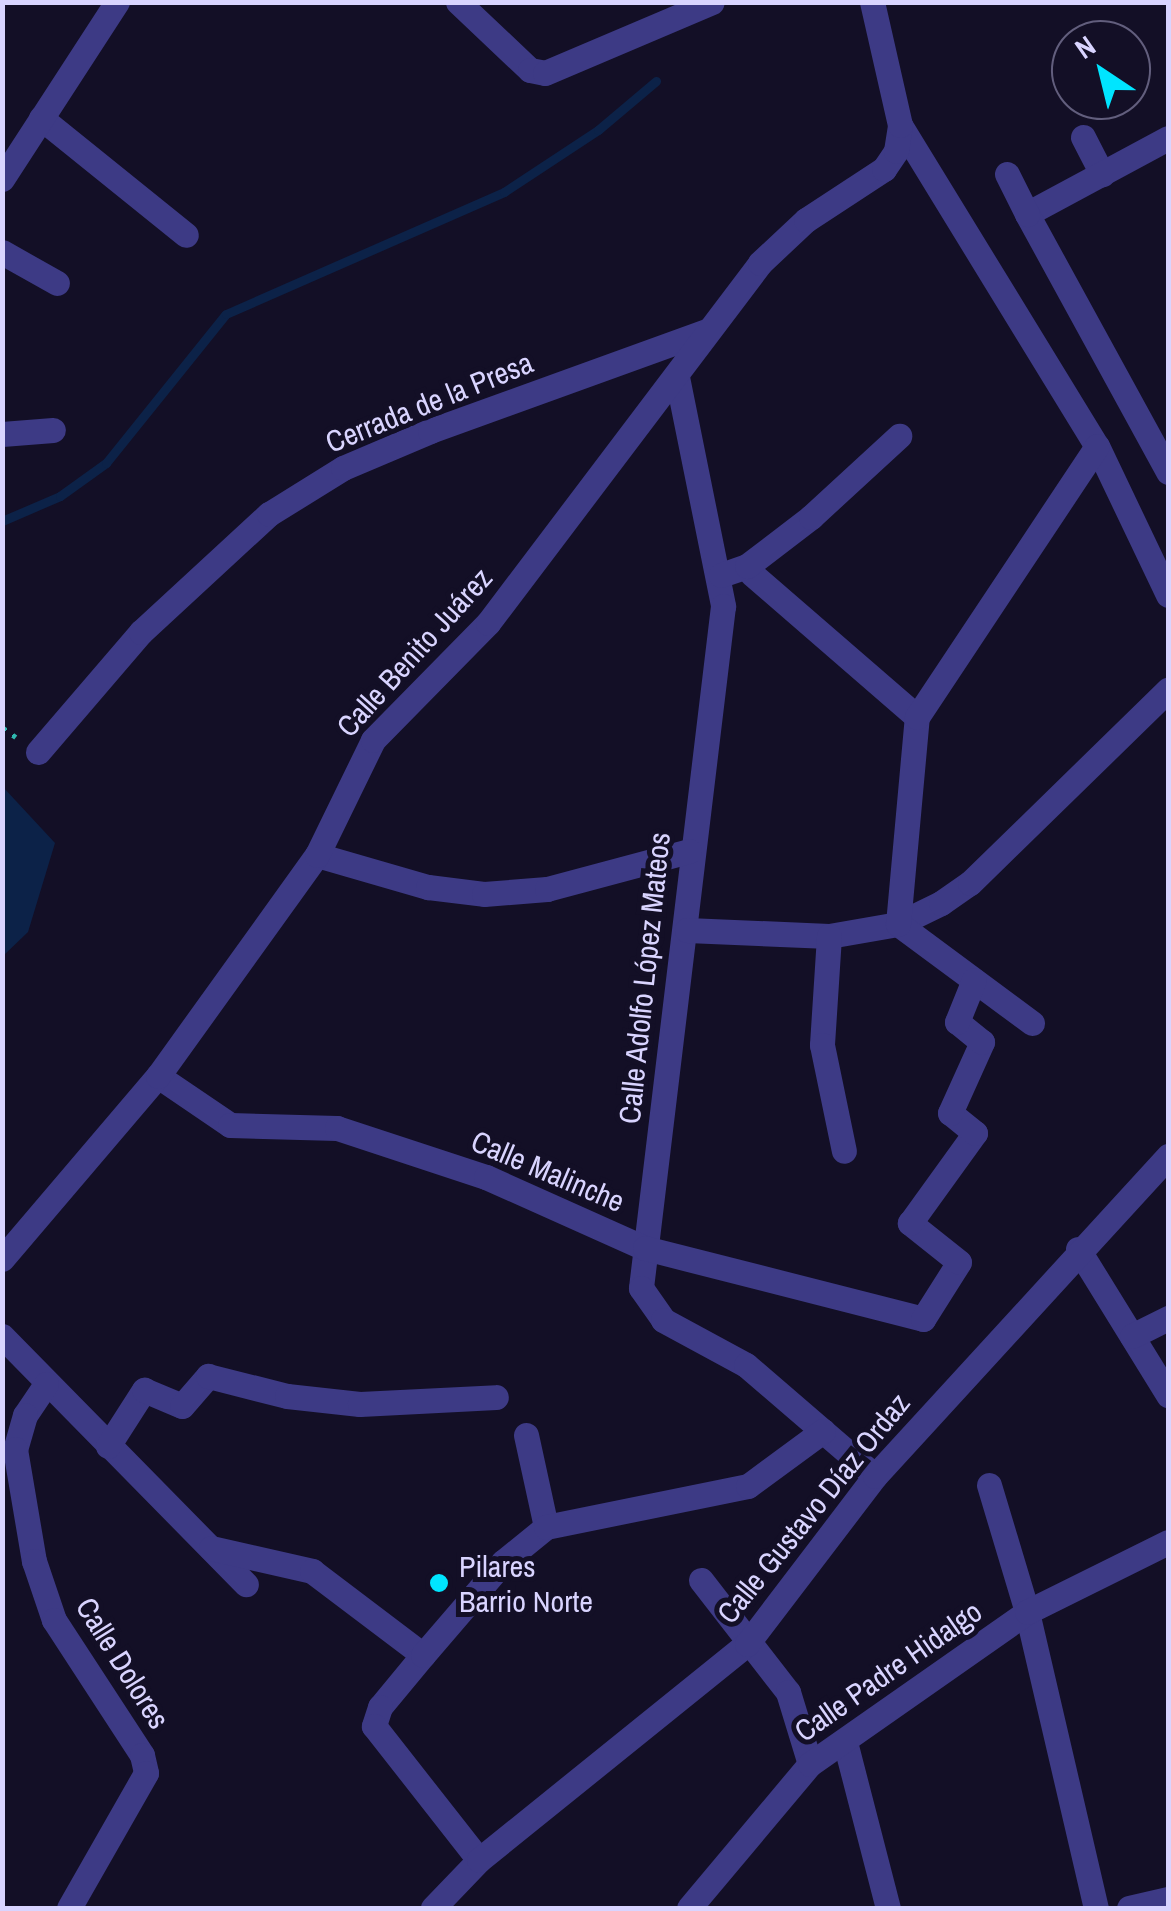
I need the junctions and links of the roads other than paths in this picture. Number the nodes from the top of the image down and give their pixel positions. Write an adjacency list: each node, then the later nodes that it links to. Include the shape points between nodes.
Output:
1 (117, 2): 7 (street)
2 (458, 2): 6 (street, via 530,70 561,70)
3 (660, 2): 6 (street)
4 (712, 2): 6 (street)
5 (872, 2): 8 (street)
6 (650, 31)
7 (41, 118): 11 (street); 15 (street)
8 (900, 125): 18 (street, Calle Benito Juárez, via 896,151 884,168 780,241); 23 (street)
9 (1083, 138): 13 (street)
10 (1168, 138): 13 (street)
11 (4, 174)
12 (1007, 174): 14 (street)
13 (1102, 174): 14 (street)
14 (1027, 214): 24 (street)
15 (186, 235)
16 (2, 252): 17 (street)
17 (57, 283)
18 (707, 331): 19 (street, Calle Benito Juárez); 30 (street, Cerrada de la Presa, via 430,431 343,468 269,514 141,632)
19 (677, 377): 26 (street, Calle Adolfo López Mateos); 32 (street, Calle Benito Juárez, via 488,623 373,740)
20 (53, 430): 21 (street)
21 (2, 434)
22 (898, 436): 26 (street, via 811,517 747,566)
23 (1097, 446): 27 (street); 29 (street)
24 (1168, 472)
25 (752, 574): 29 (street)
26 (721, 576): 31 (street, Calle Adolfo López Mateos, via 720,634)
27 (1168, 596)
28 (1168, 690): 33 (street, via 970,883)
29 (917, 717): 33 (street)
30 (38, 752)
31 (689, 851): 32 (street, via 548,889 484,894 428,887); 34 (street, Calle Adolfo López Mateos)
32 (317, 855): 38 (street, Calle Benito Juárez)
33 (898, 924): 35 (street); 36 (street)
34 (687, 930): 35 (street); 41 (street, Calle Adolfo López Mateos)
35 (829, 936): 39 (street, via 823,1056)
36 (974, 980): 37 (street); 41 (street, Calle Malinche, via 957,1022 982,1042 950,1112 975,1133 910,1223 959,1262 924,1319)
37 (1032, 1024)
38 (158, 1076): 41 (street, Calle Malinche, via 230,1125 338,1128 369,1136 486,1177); 43 (street, Calle Benito Juárez)
39 (844, 1151)
40 (1168, 1156): 42 (street, Calle Gustavo Díaz Ordaz)
41 (645, 1248): 50 (street, Calle Adolfo López Mateos, via 641,1288 663,1320 746,1365)
42 (1078, 1248): 46 (street); 53 (street, Calle Gustavo Díaz Ordaz)
43 (2, 1260)
44 (1168, 1318): 46 (street)
45 (2, 1336): 47 (street)
46 (1132, 1336): 48 (street)
47 (46, 1384): 52 (street); 67 (street, Calle Dolores, via 25,1416 15,1449 34,1561 54,1620 142,1754 146,1772)
48 (1168, 1395)
49 (496, 1397): 52 (street, via 360,1404 287,1396 208,1376 182,1406 144,1390)
50 (823, 1431): 53 (street, Calle Adolfo López Mateos); 55 (street, via 748,1486)
51 (526, 1434): 55 (street)
52 (108, 1446): 57 (street)
53 (875, 1476): 61 (street, Calle Gustavo Díaz Ordaz)
54 (989, 1484): 60 (street)
55 (546, 1527): 62 (street, via 503,1562)
56 (1168, 1542): 60 (street, Calle Padre Hidalgo)
57 (211, 1548): 59 (street); 62 (street, via 312,1571)
58 (701, 1580): 61 (street)
59 (246, 1584)
60 (1027, 1612): 63 (street, Calle Padre Hidalgo); 71 (street)
61 (747, 1644): 64 (street, via 788,1692); 65 (street, Calle Gustavo Díaz Ordaz)
62 (423, 1655): 65 (street, via 380,1707 374,1726)
63 (846, 1742): 64 (street, Calle Padre Hidalgo); 70 (street)
64 (810, 1764): 69 (street, Calle Padre Hidalgo)
65 (479, 1860): 68 (street, Calle Gustavo Díaz Ordaz)
66 (1168, 1899): 72 (street)
67 (69, 1908)
68 (433, 1908)
69 (689, 1908)
70 (888, 1908)
71 (1096, 1908)
72 (1129, 1908)

